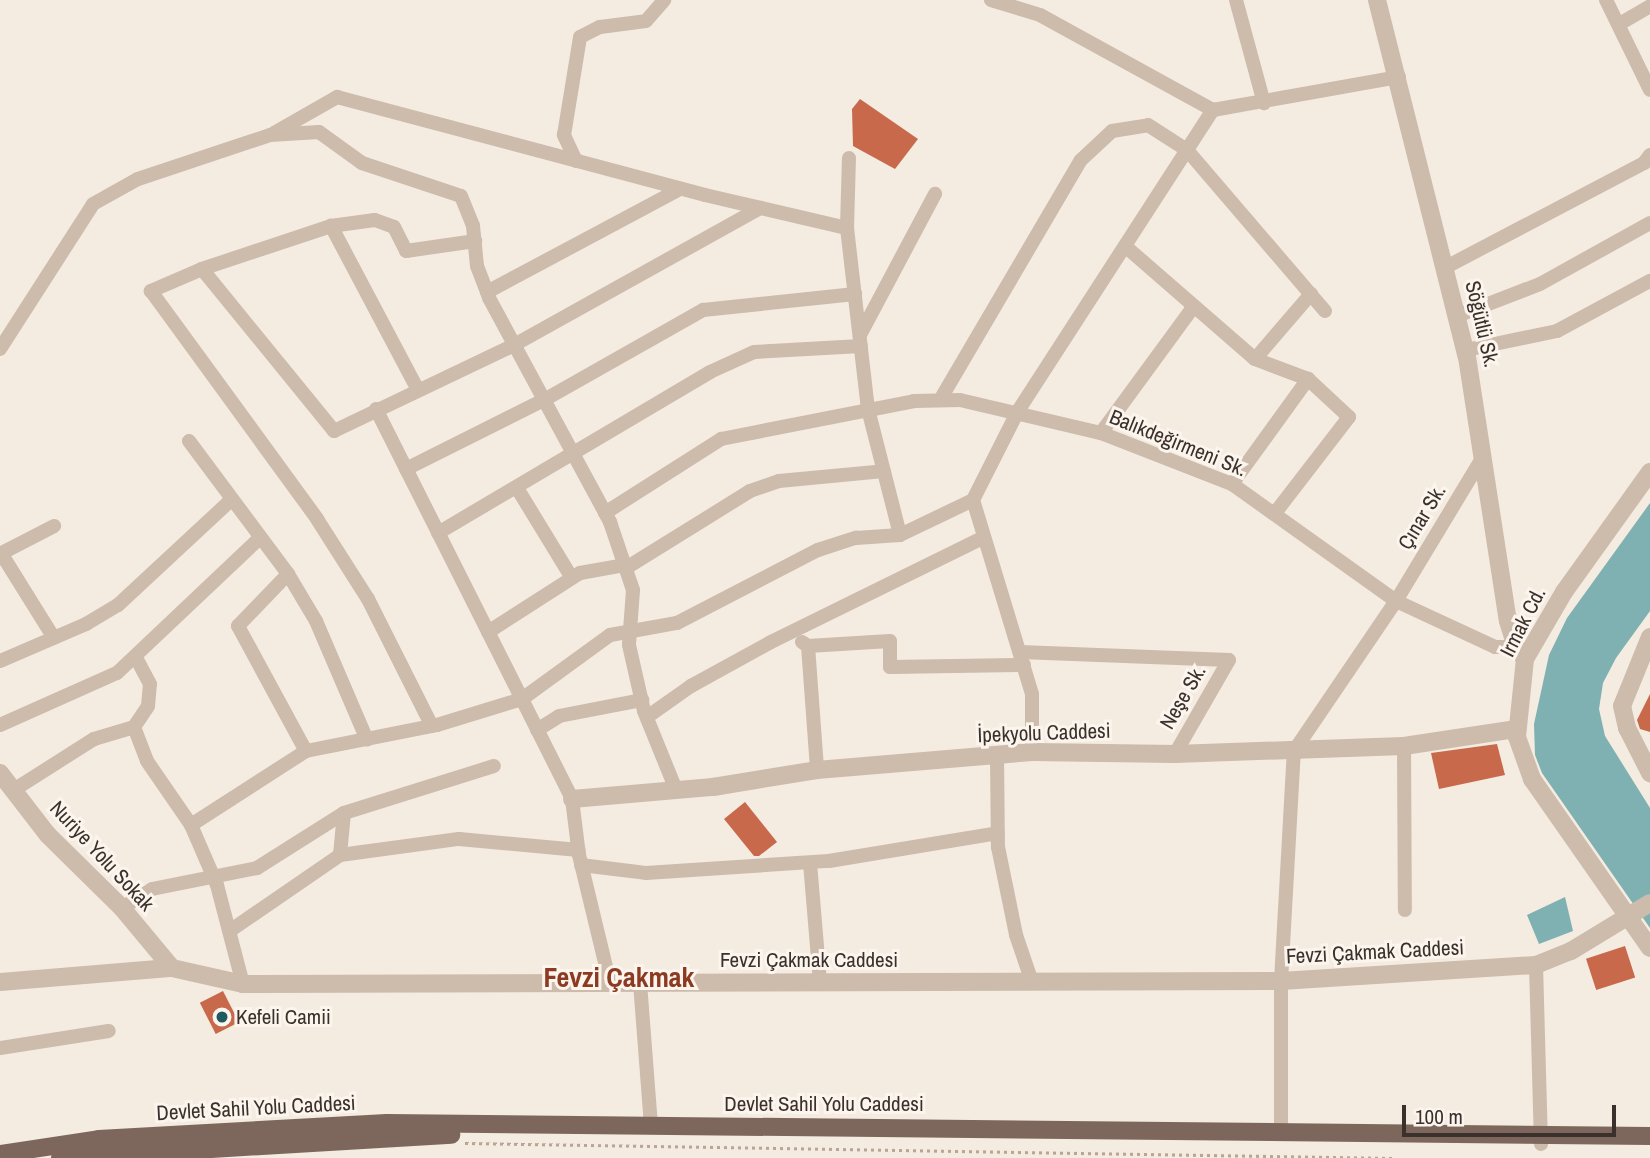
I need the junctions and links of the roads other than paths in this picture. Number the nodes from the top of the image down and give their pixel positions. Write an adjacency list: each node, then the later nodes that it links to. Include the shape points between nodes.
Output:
1 (664, 0): 16 (street, via 646,21 600,27 580,37 564,135)
2 (991, 0): 11 (street, via 1040,15)
3 (1236, 0): 10 (street)
4 (1377, 0): 8 (street, Söğütlü Sk.)
5 (1606, 0): 7 (street)
6 (1650, 6): 7 (street)
7 (1621, 23): 9 (street)
8 (1399, 77): 10 (street); 25 (street, Söğütlü Sk.)
9 (1650, 90)
10 (1264, 103): 11 (street)
11 (1213, 110): 13 (street)
12 (270, 135): 16 (street, via 337,97); 23 (street, via 319,132 362,163 461,196); 36 (street, via 138,179 93,204)
13 (1187, 150): 24 (street); 30 (street); 42 (street, via 1148,125 1112,131 1081,160)
14 (1650, 155): 25 (street, via 1644,163)
15 (849, 158): 22 (street)
16 (576, 161): 17 (street)
17 (680, 189): 19 (street); 28 (street)
18 (934, 194): 34 (street)
19 (760, 208): 22 (street); 35 (street)
20 (1650, 223): 33 (street, via 1540,284)
21 (331, 226): 23 (street, via 375,220 394,227 406,251); 26 (street); 40 (street)
22 (848, 228): 29 (street)
23 (475, 241): 28 (street, via 477,266)
24 (1125, 246): 31 (street); 45 (street)
25 (1446, 267): 33 (street, Söğütlü Sk.)
26 (202, 269): 43 (street, via 334,431); 83 (street, via 151,291 317,519 368,599)
27 (1650, 281): 37 (street, via 1557,331)
28 (487, 292): 35 (street)
29 (855, 294): 34 (street); 41 (street, via 703,310)
30 (1311, 294): 32 (street); 38 (street)
31 (1194, 306): 38 (street); 46 (street)
32 (1325, 310)
33 (1457, 316): 37 (street, Söğütlü Sk.)
34 (860, 340): 44 (street); 48 (street, via 754,352 710,372)
35 (514, 345): 40 (street); 41 (street)
36 (0, 349)
37 (1466, 350): 49 (street, Söğütlü Sk.)
38 (1255, 359): 39 (street)
39 (1308, 379): 53 (street); 58 (street, via 1349,417)
40 (418, 390): 43 (street)
41 (544, 400): 48 (street); 50 (street)
42 (940, 400): 44 (street, Balıkdeğirmeni Sk.); 45 (street, Balıkdeğirmeni Sk.)
43 (376, 409): 50 (street)
44 (869, 409): 51 (street); 57 (street, Balıkdeğirmeni Sk., via 721,439)
45 (1018, 411): 46 (street, Balıkdeğirmeni Sk.); 56 (street)
46 (1101, 433): 53 (street, Balıkdeğirmeni Sk.)
47 (190, 441): 55 (street)
48 (574, 455): 54 (street); 57 (street)
49 (1484, 455): 68 (street, Çınar Sk.); 75 (street, Söğütlü Sk.)
50 (406, 469): 60 (street)
51 (884, 471): 61 (street); 65 (street, via 779,481 750,491)
52 (1650, 472): 75 (street, Irmak Cd.)
53 (1232, 484): 58 (street, Balıkdeğirmeni Sk.)
54 (517, 488): 60 (street); 67 (street)
55 (230, 500): 63 (street); 73 (street, via 118,605)
56 (973, 500): 61 (street); 62 (street)
57 (605, 513): 65 (street)
58 (1275, 513): 68 (street, Balıkdeğirmeni Sk.)
59 (54, 526): 64 (street)
60 (439, 533): 69 (street)
61 (900, 535): 70 (street, via 856,538 818,550 677,623)
62 (984, 537): 71 (street); 77 (street)
63 (260, 538): 66 (street); 76 (street)
64 (1, 553): 73 (street)
65 (625, 567): 67 (street); 70 (street, via 633,590)
66 (289, 575): 87 (street, via 316,621); 89 (street, via 238,626)
67 (572, 578): 69 (street)
68 (1396, 601): 75 (street, Balıkdeğirmeni Sk., via 1495,647); 90 (street, Çınar Sk.)
69 (488, 632): 79 (street)
70 (630, 633): 79 (street, via 610,635); 80 (street)
71 (789, 633): 74 (street); 81 (street, via 691,685)
72 (1650, 637): 97 (street, via 1622,706 1627,728)
73 (54, 638): 78 (street)
74 (808, 646): 77 (street, via 890,642 890,667); 95 (street)
75 (1521, 653): 85 (street, Irmak Cd.)
76 (136, 658): 82 (street, via 117,673); 84 (street, via 150,684 148,706)
77 (1022, 659): 91 (street, via 1032,694); 92 (street, Neşe Sk., via 1229,660)
78 (0, 661)
79 (522, 699): 83 (street); 86 (street)
80 (642, 700): 81 (street); 86 (street, via 559,716)
81 (647, 717): 98 (street)
82 (0, 724)
83 (432, 726): 87 (street)
84 (134, 727): 99 (street, via 94,739); 102 (street, via 148,761)
85 (1517, 729): 88 (street, İpekyolu Caddesi); 111 (street, Irmak Cd., via 1521,755 1532,779)
86 (537, 730): 100 (street)
87 (367, 740): 89 (street)
88 (1405, 746): 90 (street, İpekyolu Caddesi); 110 (street)
89 (306, 751): 102 (street)
90 (1294, 751): 92 (street, İpekyolu Caddesi); 116 (street)
91 (1032, 752): 92 (street, İpekyolu Caddesi); 93 (street, İpekyolu Caddesi)
92 (1175, 754)
93 (997, 756): 95 (street, İpekyolu Caddesi); 103 (street)
94 (494, 766): 101 (street)
95 (817, 770): 98 (street, İpekyolu Caddesi)
96 (0, 773): 99 (street, Nuriye Yolu Sokak)
97 (1650, 773)
98 (676, 790): 100 (street, İpekyolu Caddesi)
99 (12, 791): 109 (street, Nuriye Yolu Sokak, via 48,835)
100 (572, 799): 104 (street)
101 (344, 813): 105 (street); 108 (street, via 257,867)
102 (191, 825): 108 (street)
103 (998, 833): 106 (street); 119 (street, via 1016,935)
104 (578, 850): 105 (street, via 459,839); 107 (street)
105 (340, 855): 112 (street)
106 (810, 863): 107 (street, via 646,873); 118 (street)
107 (581, 865): 120 (street)
108 (214, 878): 109 (street, via 152,889); 112 (street)
109 (122, 908): 115 (street, Nuriye Yolu Sokak)
110 (1405, 910)
111 (1638, 911): 113 (street, Irmak Cd.); 114 (street, Fevzi Çakmak Caddesi, via 1571,951)
112 (231, 930): 122 (street)
113 (1650, 948)
114 (1536, 965): 116 (street, Fevzi Çakmak Caddesi); 128 (street)
115 (172, 968): 117 (street, Fevzi Çakmak Caddesi); 122 (street, Fevzi Çakmak Caddesi)
116 (1281, 981): 119 (street, Fevzi Çakmak Caddesi); 126 (street)
117 (0, 982)
118 (820, 982): 119 (street, Fevzi Çakmak Caddesi); 121 (street, Fevzi Çakmak Caddesi)
119 (1032, 982)
120 (610, 983): 121 (street, Fevzi Çakmak Caddesi); 122 (street, Fevzi Çakmak Caddesi)
121 (640, 983): 125 (street)
122 (243, 984)
123 (109, 1031): 124 (street)
124 (0, 1048)
125 (651, 1126): 126 (main road, Devlet Sahil Yolu Caddesi); 130 (main road, Devlet Sahil Yolu Caddesi, via 387,1123 99,1139)
126 (1281, 1131): 128 (main road, Devlet Sahil Yolu Caddesi)
127 (1650, 1136): 128 (main road, Devlet Sahil Yolu Caddesi)
128 (1541, 1139): 129 (main road, Devlet Sahil Yolu Caddesi); 131 (main road, Devlet Sahil Yolu Caddesi, via 471,1134)
129 (1650, 1145)
130 (0, 1154)
131 (60, 1158)

